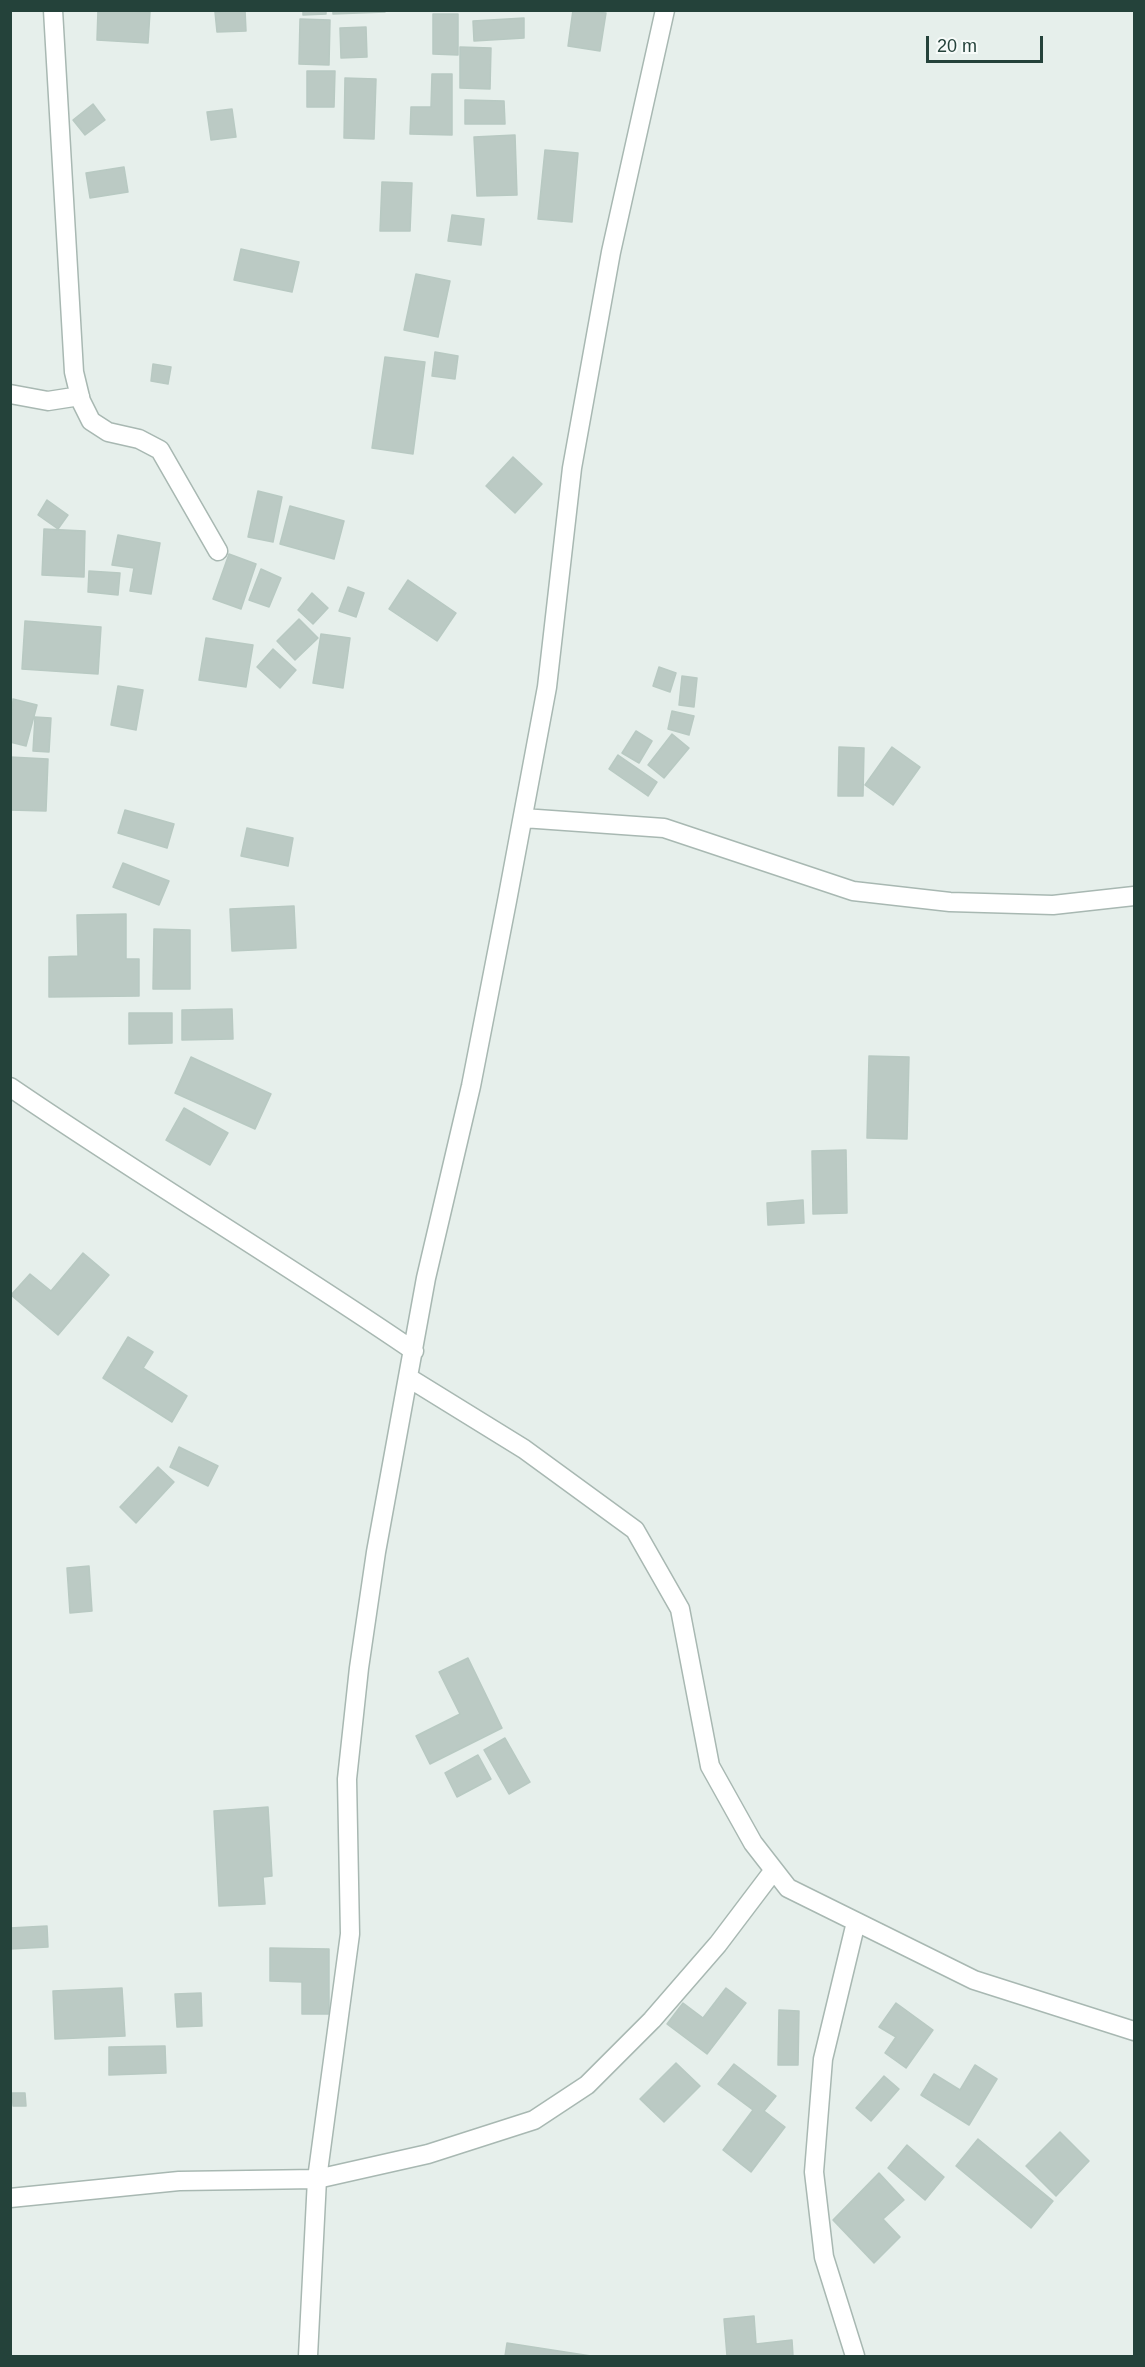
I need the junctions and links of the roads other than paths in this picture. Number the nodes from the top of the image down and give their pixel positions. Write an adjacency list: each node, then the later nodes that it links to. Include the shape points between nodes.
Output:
1 (54, 10): 4 (street, via 74,372)
2 (665, 10): 6 (street, via 611,252 572,468 547,687)
3 (10, 394): 4 (street, via 48,401)
4 (80, 396): 5 (street, via 91,421 108,432 139,439 160,450)
5 (218, 552)
6 (523, 818): 7 (street, via 664,828 853,891 950,902 1053,905); 9 (street)
7 (1134, 896)
8 (10, 1087): 9 (street)
9 (414, 1351): 10 (street)
10 (409, 1377): 11 (street, via 524,1449 635,1530 680,1609 710,1766 753,1843); 14 (street, via 359,1668 347,1779 350,1934)
11 (774, 1870): 12 (street, via 788,1888); 14 (street, via 718,1944 652,2020 587,2085 534,2120 428,2154)
12 (856, 1922): 13 (street, via 974,1980); 17 (street, via 823,2059 814,2172 824,2257)
13 (1134, 2031)
14 (317, 2179): 15 (street, via 179,2181); 16 (street)
15 (10, 2198)
16 (308, 2356)
17 (855, 2356)

